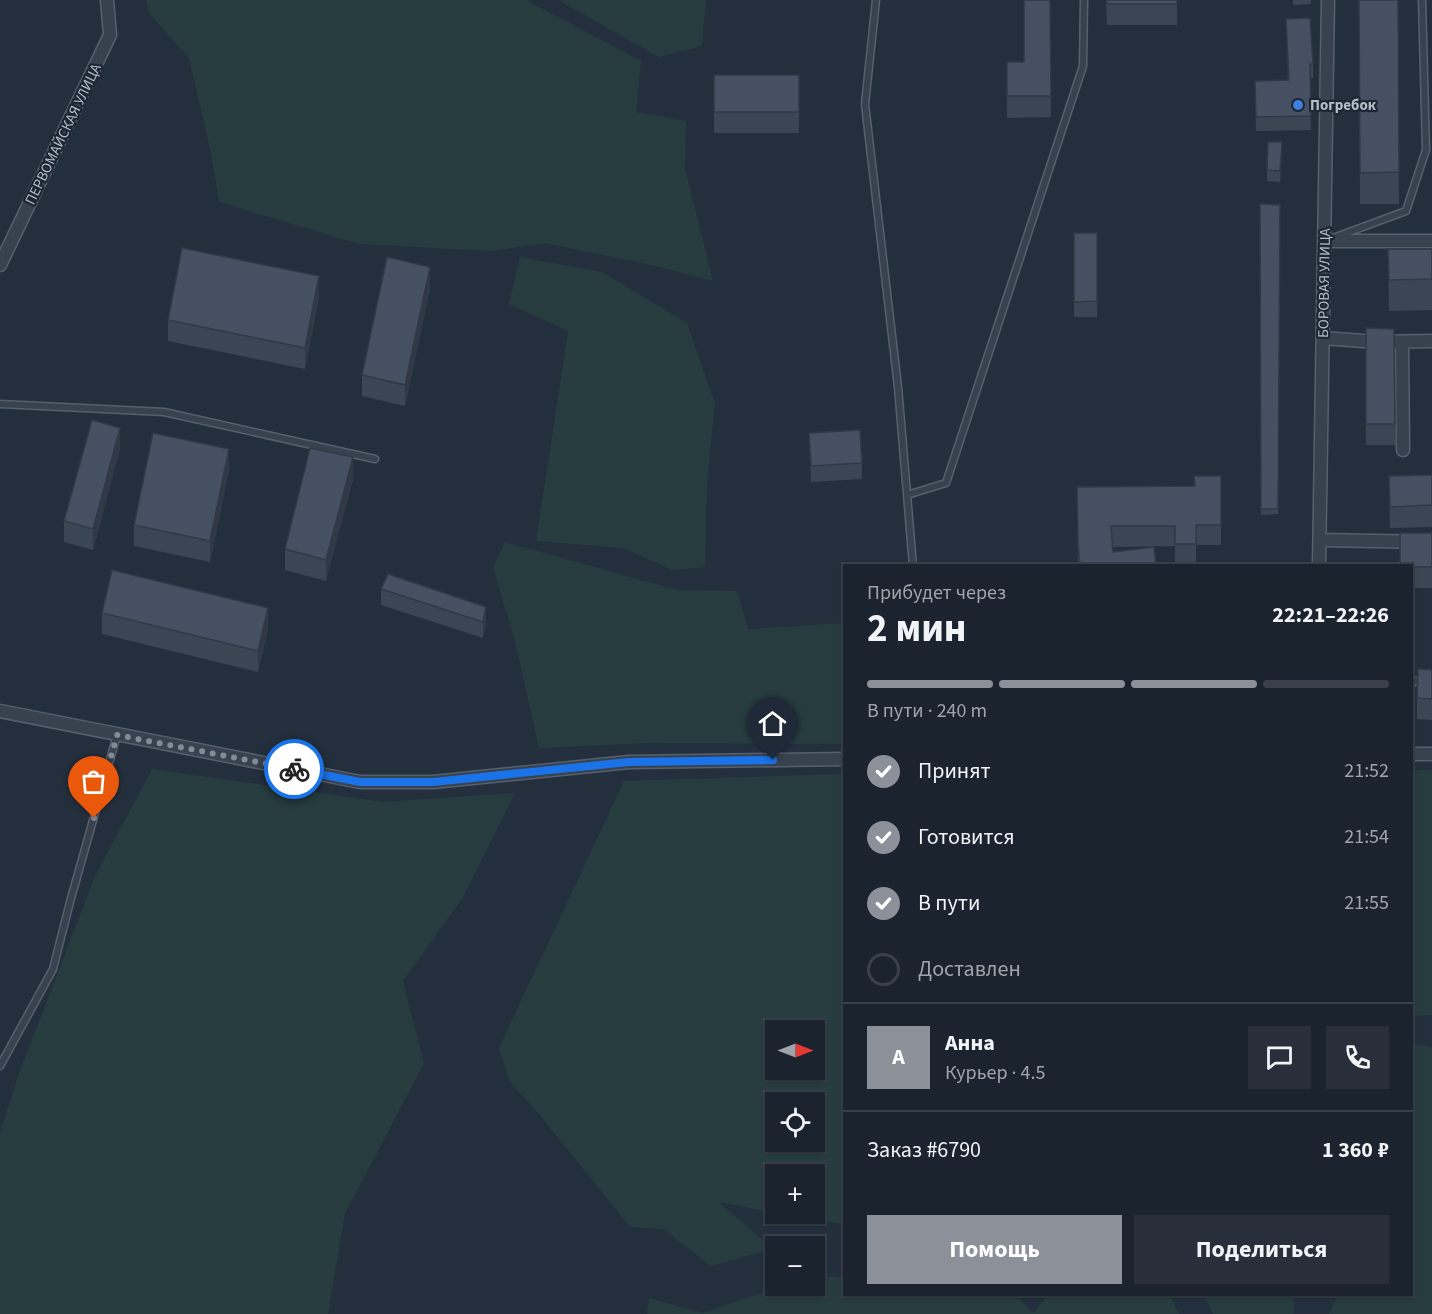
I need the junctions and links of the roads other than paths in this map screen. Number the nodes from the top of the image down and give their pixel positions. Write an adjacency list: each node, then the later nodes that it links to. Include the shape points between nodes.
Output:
1 (107, 0): 9 (street, ПЕРВОМАЙСКАЯ УЛИЦА, via 110,35)
2 (876, 0): 16 (lane, via 866,104)
3 (1084, 0): 16 (lane, via 1083,66 946,483)
4 (1328, 0): 7 (street, БОРОВАЯ УЛИЦА)
5 (1422, 0): 6 (lane)
6 (1429, 150): 7 (lane, via 1406,211)
7 (1324, 241): 8 (street); 10 (street, БОРОВАЯ УЛИЦА)
8 (1432, 241)
9 (0, 265)
10 (1323, 338): 12 (street); 17 (street, БОРОВАЯ УЛИЦА)
11 (1432, 341): 12 (street)
12 (1402, 342): 14 (street)
13 (0, 404): 15 (lane, via 164,412)
14 (1403, 450)
15 (375, 459)
16 (907, 495): 19 (lane)
17 (1320, 540): 18 (street); 20 (street, БОРОВАЯ УЛИЦА)
18 (1432, 542)
19 (913, 564)
20 (1319, 564)
21 (1413, 681): 22 (lane)
22 (1432, 681)
23 (0, 711): 24 (street)
24 (117, 735): 27 (street, via 360,782 433,782 629,762); 28 (lane, via 53,969)
25 (1413, 754): 26 (street)
26 (1432, 754)
27 (843, 759)
28 (0, 1066)

